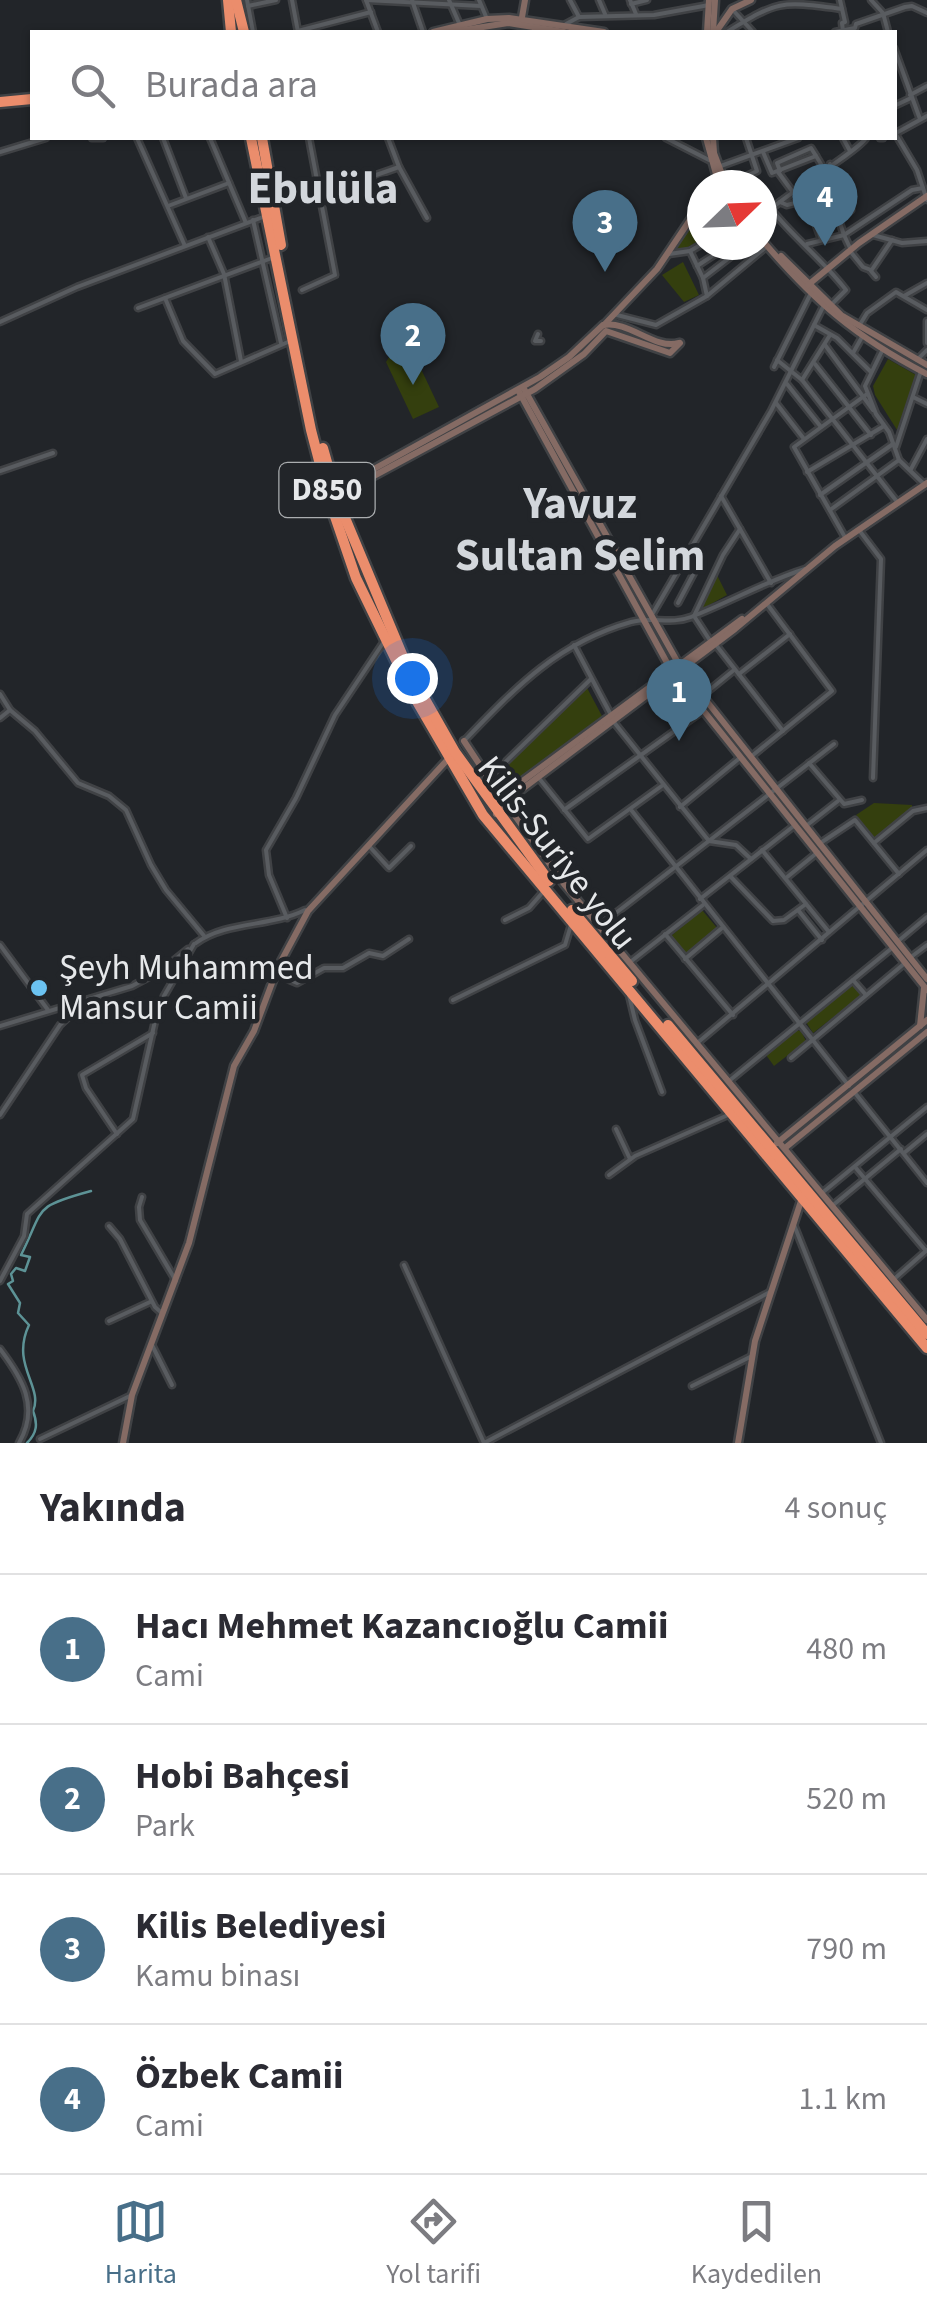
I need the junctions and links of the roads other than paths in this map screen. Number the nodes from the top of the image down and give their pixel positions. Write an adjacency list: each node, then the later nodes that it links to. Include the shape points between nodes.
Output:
1 (228, 0): 35 (highway)
2 (236, 0): 36 (highway)
3 (276, 0): 17 (street)
4 (292, 0): 38 (street)
5 (366, 0): 14 (street); 24 (street)
6 (524, 0): 31 (street)
7 (570, 0): 29 (street)
8 (599, 0): 28 (street)
9 (647, 0): 15 (street)
10 (728, 0): 23 (street)
11 (751, 0): 23 (street)
12 (840, 0): 22 (street)
13 (871, 0): 27 (street)
14 (412, 1): 18 (street); 41 (street)
15 (630, 2): 26 (street)
16 (711, 2): 20 (street); 46 (street)
17 (248, 3): 37 (street)
18 (450, 3): 19 (street); 34 (street)
19 (480, 3): 30 (street)
20 (694, 3): 26 (street)
21 (911, 3): 25 (street); 27 (street)
22 (842, 8): 32 (street, via 776,2); 50 (street)
23 (732, 9): 32 (street); 47 (street)
24 (371, 12): 39 (street); 40 (street)
25 (927, 13)
26 (636, 15): 28 (street)
27 (883, 15): 51 (street); 52 (street)
28 (606, 16): 29 (street)
29 (579, 18): 45 (street)
30 (487, 20): 31 (street); 34 (street)
31 (521, 22): 33 (street); 45 (street)
32 (740, 22): 48 (street); 49 (street)
33 (508, 23): 43 (street); 44 (street)
34 (461, 26): 42 (street)
35 (232, 30)
36 (244, 30)
37 (253, 30)
38 (298, 30)
39 (305, 30)
40 (377, 30)
41 (422, 30)
42 (442, 30)
43 (464, 30)
44 (506, 30)
45 (564, 30)
46 (712, 30)
47 (714, 30)
48 (730, 30)
49 (750, 30)
50 (843, 30): 51 (street)
51 (855, 30)
52 (887, 30)
53 (897, 56): 56 (street)
54 (927, 86): 56 (street)
55 (30, 96): 57 (highway)
56 (911, 96): 58 (street); 60 (street)
57 (0, 99)
58 (897, 104)
59 (927, 116): 60 (street)
60 (920, 120): 61 (street)
61 (897, 132)
62 (897, 136): 94 (street)
63 (39, 140): 81 (street)
64 (137, 140): 100 (street)
65 (164, 140): 98 (street)
66 (211, 140): 93 (street)
67 (251, 140): 102 (highway, Kilis-Suriye yolu / D850)
68 (262, 140): 189 (highway, D850)
69 (309, 140): 96 (street)
70 (389, 140): 86 (street)
71 (670, 140): 84 (street)
72 (709, 140): 84 (street)
73 (710, 140): 87 (street)
74 (747, 140): 83 (street)
75 (768, 140): 79 (street)
76 (793, 140): 79 (street)
77 (843, 140): 80 (street)
78 (864, 140): 80 (street)
79 (770, 149): 82 (street)
80 (850, 151): 85 (street)
81 (0, 152)
82 (763, 152): 83 (street); 92 (street, via 772,173)
83 (752, 156): 87 (street); 91 (street)
84 (710, 160): 89 (street)
85 (830, 164): 88 (street); 104 (street, via 851,210)
86 (399, 167): 96 (street); 103 (street)
87 (718, 167): 90 (street)
88 (824, 169): 92 (street, via 816,156); 95 (street)
89 (715, 170)
90 (719, 170)
91 (758, 170)
92 (779, 171): 95 (street)
93 (229, 183): 98 (street); 106 (street)
94 (923, 188): 97 (street); 108 (street)
95 (792, 191): 99 (street)
96 (320, 194): 135 (street, via 335,275)
97 (927, 198): 109 (street)
98 (186, 199): 100 (street)
99 (780, 202): 111 (street, via 806,200); 114 (street, via 772,209)
100 (167, 206): 115 (street)
101 (834, 206): 104 (street)
102 (268, 215): 105 (street); 120 (highway, Kilis-Suriye yolu / D850)
103 (428, 218)
104 (840, 218): 108 (street)
105 (253, 220): 106 (street); 126 (street)
106 (246, 223): 110 (street)
107 (687, 226): 119 (street)
108 (844, 235): 111 (street); 116 (street)
109 (872, 235): 112 (street); 116 (street)
110 (208, 237): 115 (street); 130 (street)
111 (821, 239): 114 (street)
112 (892, 240): 113 (street); 129 (street)
113 (927, 240)
114 (807, 244): 128 (street)
115 (185, 246): 145 (street)
116 (850, 250): 128 (street); 129 (street)
117 (687, 251): 119 (street)
118 (777, 253): 134 (street)
119 (669, 254): 143 (street)
120 (276, 256): 126 (street); 151 (highway, Kilis-Suriye yolu / D850)
121 (777, 256): 136 (street)
122 (694, 260): 127 (street)
123 (706, 260): 127 (street)
124 (726, 260): 132 (street)
125 (744, 260): 137 (street)
126 (263, 262): 130 (street); 151 (street)
127 (697, 266): 132 (street)
128 (828, 267): 134 (street); 140 (street, via 846,290)
129 (872, 270): 131 (street)
130 (224, 276): 139 (street); 159 (street)
131 (876, 277)
132 (703, 278): 137 (street)
133 (927, 284): 138 (street)
134 (808, 285): 140 (street)
135 (302, 290)
136 (810, 295): 140 (street); 157 (street)
137 (707, 296): 143 (street, via 656,325)
138 (904, 296): 142 (street); 147 (street, via 896,292)
139 (165, 298): 141 (street); 159 (street, via 184,342 212,372)
140 (827, 306): 146 (street); 147 (street); 150 (street)
141 (138, 308)
142 (927, 310)
143 (612, 314): 148 (street)
144 (927, 321): 152 (street)
145 (0, 322)
146 (814, 325): 149 (street); 162 (street)
147 (858, 326): 158 (street)
148 (605, 328): 148 (street, via 664,352 680,343 669,345 616,324); 167 (street, via 566,369)
149 (830, 336): 153 (street); 156 (street)
150 (862, 337): 154 (street); 156 (street)
151 (287, 342): 159 (street); 208 (highway, Kilis-Suriye yolu / D850, via 329,499)
152 (927, 343)
153 (825, 345): 160 (street); 168 (street)
154 (883, 349): 163 (street); 164 (street)
155 (927, 350): 158 (street)
156 (853, 353): 164 (street)
157 (778, 360): 161 (street); 162 (street)
158 (917, 360): 163 (street)
159 (241, 362)
160 (814, 364): 165 (street); 172 (street)
161 (774, 367)
162 (792, 369): 165 (street); 166 (street)
163 (925, 370): 169 (street)
164 (870, 371): 168 (street)
165 (802, 380): 173 (street)
166 (786, 382): 170 (street); 175 (street)
167 (522, 392): 189 (street, via 344,486); 193 (street); 206 (street)
168 (866, 396): 172 (street); 174 (street)
169 (913, 397): 171 (street); 181 (street)
170 (776, 403): 178 (street); 192 (street)
171 (927, 404)
172 (850, 409): 173 (street); 176 (street)
173 (834, 419): 175 (street); 180 (street)
174 (884, 426): 176 (street); 179 (street)
175 (821, 428): 178 (street)
176 (871, 435): 180 (street)
177 (927, 438): 185 (street)
178 (804, 440): 187 (street, via 794,447)
179 (893, 444): 181 (street); 184 (street)
180 (854, 446): 184 (street); 187 (street)
181 (895, 451): 183 (street)
182 (54, 453): 186 (street)
183 (898, 460): 185 (street); 188 (street)
184 (866, 465): 188 (street); 191 (street)
185 (910, 469): 190 (street)
186 (0, 471)
187 (808, 472): 191 (street)
188 (877, 477): 194 (street); 195 (street)
189 (332, 483): 193 (highway, D850)
190 (926, 484): 194 (street)
191 (820, 495): 195 (street)
192 (720, 496): 196 (street); 199 (street)
193 (338, 501): 234 (highway, D850, via 408,671 455,752)
194 (898, 504): 197 (street)
195 (830, 510): 198 (street)
196 (740, 529): 201 (street); 205 (street)
197 (859, 530): 198 (street); 229 (street, via 881,559)
198 (846, 539): 200 (street)
199 (683, 562): 203 (street, via 696,569); 206 (street)
200 (811, 567): 201 (street); 202 (street)
201 (771, 583): 205 (street)
202 (784, 591): 204 (street); 209 (street)
203 (678, 603)
204 (767, 604): 207 (street); 209 (street)
205 (694, 616): 206 (street); 209 (street)
206 (647, 619): 210 (street); 211 (street)
207 (790, 634): 212 (street); 220 (street, via 832,691)
208 (384, 640): 225 (highway, Kilis-Suriye yolu / D850); 261 (street, via 334,715 266,850)
209 (713, 644): 211 (street); 212 (street)
210 (574, 645): 213 (street); 221 (street, via 520,684)
211 (677, 670): 215 (street); 217 (street); 219 (street)
212 (737, 672): 215 (street); 220 (street)
213 (591, 679): 219 (street); 228 (street)
214 (0, 694): 216 (street)
215 (702, 696): 224 (street)
216 (10, 710): 218 (street); 268 (street, via 78,783 126,810 166,890)
217 (704, 710): 223 (street); 224 (street)
218 (0, 718)
219 (612, 718): 223 (street); 227 (street); 234 (street)
220 (783, 731): 224 (street)
221 (464, 741): 228 (street)
222 (834, 744): 226 (street)
223 (639, 754): 230 (street); 237 (street)
224 (746, 757): 231 (street); 235 (street)
225 (449, 758): 239 (highway, Kilis-Suriye yolu / D850); 244 (street)
226 (809, 763): 231 (street); 232 (street)
227 (538, 777): 234 (street); 237 (street)
228 (489, 778): 234 (street)
229 (873, 778)
230 (664, 785): 235 (street); 238 (street)
231 (772, 790): 240 (street); 241 (street); 242 (street)
232 (839, 800): 233 (street, via 848,806); 241 (street)
233 (862, 800)
234 (497, 804): 239 (highway, via 482,806); 264 (street); 306 (highway, D850, via 554,887)
235 (680, 806): 242 (street)
236 (927, 808): 243 (street, via 913,811)
237 (564, 810): 238 (street, via 588,839)
238 (632, 811): 250 (street)
239 (483, 815): 254 (highway, Kilis-Suriye yolu / D850)
240 (795, 825): 246 (street); 247 (street)
241 (806, 826): 246 (street)
242 (709, 840): 249 (street, via 736,845); 250 (street)
243 (874, 843): 246 (street, via 852,820); 251 (street)
244 (369, 846): 245 (street, via 390,868); 257 (street)
245 (411, 846)
246 (819, 848): 253 (street); 258 (street)
247 (762, 850): 249 (street); 253 (street)
248 (927, 850): 251 (street)
249 (751, 859): 252 (street)
250 (674, 868): 255 (street); 264 (street)
251 (899, 874): 258 (street)
252 (730, 875): 255 (street); 259 (street, via 769,919 781,922)
253 (786, 878): 256 (street)
254 (546, 888): 262 (street, via 529,908); 263 (highway, Kilis-Suriye yolu / D850)
255 (701, 902): 265 (street); 267 (street)
256 (806, 904): 259 (street); 266 (street)
257 (314, 905): 261 (street); 278 (street)
258 (864, 905): 266 (street); 274 (street)
259 (798, 910): 270 (street)
260 (927, 917): 274 (street)
261 (287, 918): 268 (street)
262 (505, 920)
263 (572, 920): 281 (highway, Kilis-Suriye yolu / D850); 285 (street, via 565,944)
264 (599, 926): 277 (street)
265 (722, 928): 275 (street); 282 (street)
266 (830, 933): 270 (street)
267 (666, 934): 275 (street); 277 (street)
268 (205, 937): 271 (street)
269 (408, 939): 278 (street, via 383,956 370,953 298,982)
270 (822, 940): 282 (street)
271 (194, 944): 284 (street, via 145,980); 292 (street, via 164,996)
272 (927, 944): 276 (street)
273 (0, 945): 286 (street)
274 (895, 945): 276 (street); 279 (street)
275 (686, 958): 287 (street)
276 (907, 961): 280 (street); 283 (street)
277 (629, 963): 294 (street)
278 (276, 974): 323 (street, via 234,1066)
279 (853, 980): 283 (street); 289 (street)
280 (925, 984): 291 (street)
281 (627, 986): 298 (street); 300 (highway, Kilis-Suriye yolu / D850)
282 (768, 986): 287 (street); 289 (street)
283 (866, 995): 293 (street)
284 (86, 1000): 286 (street); 301 (street, via 60,1026)
285 (453, 1000)
286 (48, 1011): 290 (street)
287 (733, 1015): 294 (street)
288 (927, 1020): 291 (street)
289 (799, 1024): 293 (street); 296 (street)
290 (0, 1026)
291 (923, 1029): 297 (street)
292 (153, 1033): 303 (street, via 139,1102); 303 (street, via 82,1074)
293 (812, 1040): 295 (street); 297 (street)
294 (696, 1044): 296 (street)
295 (791, 1058)
296 (728, 1081): 306 (street)
297 (852, 1089): 305 (street); 306 (street)
298 (662, 1092)
299 (927, 1107): 305 (street)
300 (732, 1113): 308 (street); 315 (highway, Kilis-Suriye yolu / D850)
301 (0, 1114)
302 (616, 1129): 308 (street)
303 (117, 1134): 322 (street, via 27,1214 24,1236)
304 (927, 1134): 307 (street)
305 (891, 1137): 307 (street); 309 (street)
306 (778, 1148): 313 (street); 329 (highway, D850)
307 (902, 1151): 311 (street); 312 (street)
308 (630, 1159): 310 (street)
309 (855, 1166): 311 (street); 313 (street)
310 (609, 1176)
311 (866, 1180): 316 (street); 319 (street)
312 (926, 1180)
313 (822, 1194): 316 (street)
314 (142, 1198): 323 (street, via 140,1220)
315 (802, 1198): 317 (street); 331 (highway, Kilis-Suriye yolu / D850)
316 (832, 1206): 321 (street)
317 (793, 1223): 324 (street); 342 (street)
318 (109, 1226): 325 (street)
319 (926, 1251): 321 (street)
320 (404, 1264): 340 (street)
321 (894, 1280): 328 (street)
322 (0, 1281)
323 (176, 1281): 326 (street)
324 (770, 1292): 333 (street); 340 (street)
325 (152, 1301): 326 (street); 327 (street)
326 (163, 1314): 330 (street)
327 (109, 1320)
328 (927, 1320)
329 (927, 1334)
330 (151, 1343): 334 (street); 336 (street)
331 (927, 1348)
332 (0, 1349): 338 (street, via 26,1389 30,1414)
333 (752, 1356): 335 (street); 341 (street)
334 (172, 1385)
335 (692, 1386)
336 (132, 1396): 337 (street); 339 (street)
337 (40, 1439)
338 (19, 1443)
339 (123, 1443)
340 (484, 1443)
341 (738, 1443)
342 (881, 1443)

